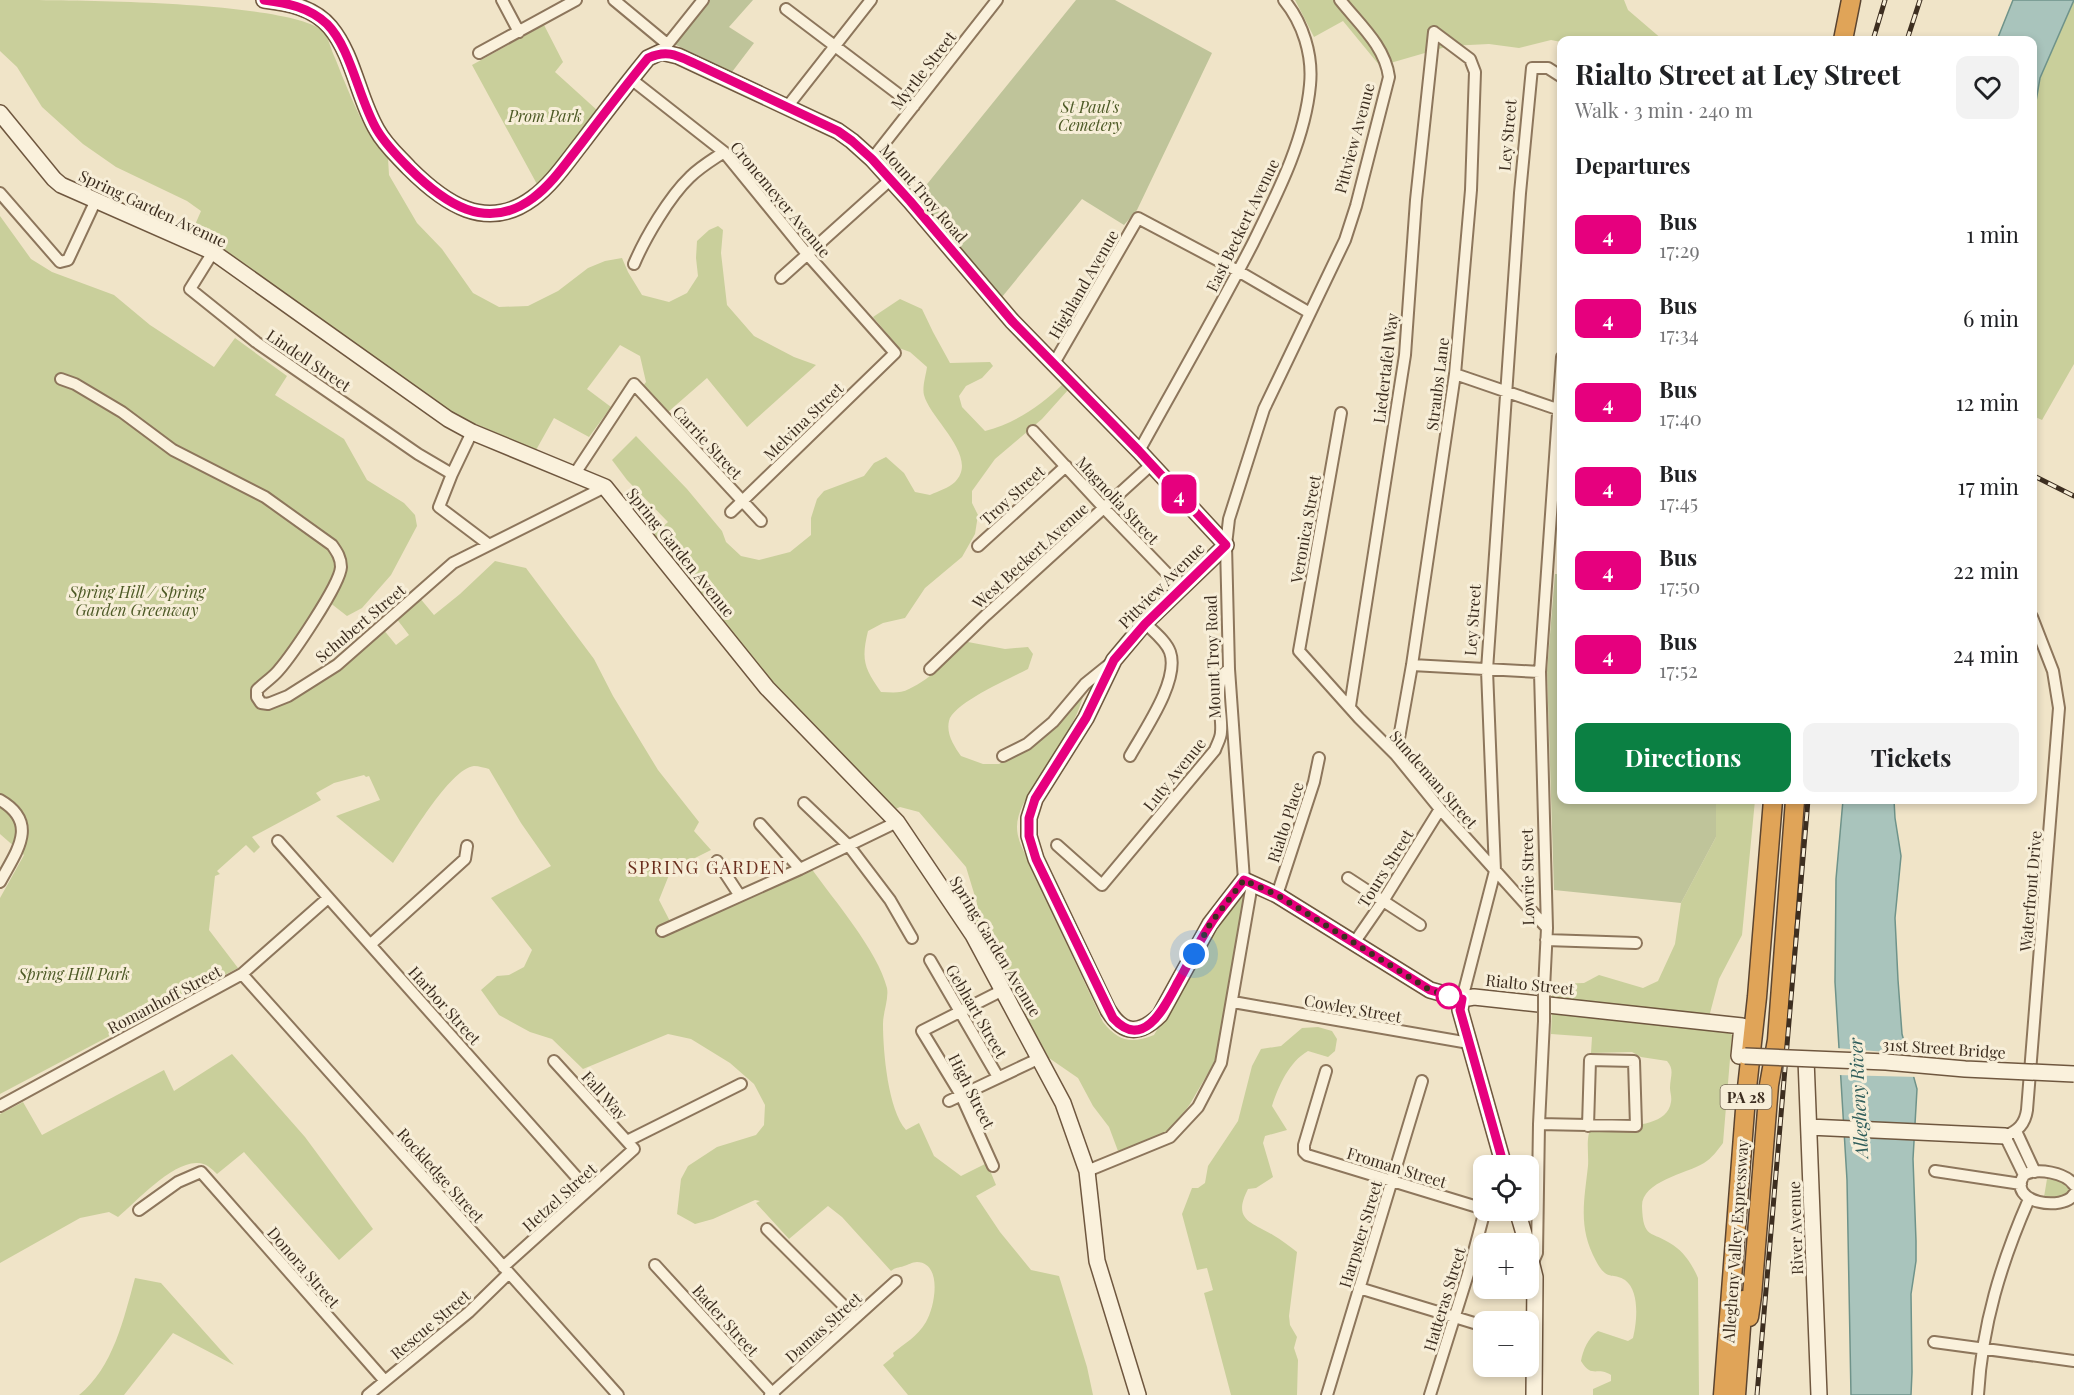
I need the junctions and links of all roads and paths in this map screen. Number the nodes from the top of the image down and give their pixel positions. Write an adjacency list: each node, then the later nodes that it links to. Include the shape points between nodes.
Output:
1 (264, 0): 21 (street, via 303,8 328,25 386,144 443,198 467,211 498,213 532,198 554,178)
2 (502, 0): 13 (street)
3 (576, 0): 13 (street)
4 (614, 0): 18 (street)
5 (703, 0): 18 (street)
6 (871, 0): 17 (street)
7 (997, 0): 22 (street, Myrtle Street)
8 (1284, 0): 33 (street, East Beckert Avenue, via 1299,21 1306,41 1310,86 1281,187)
9 (1340, 0): 35 (street, Pittview Avenue, via 1382,52 1389,77 1345,240)
10 (1838, 0): 15 (highway)
11 (1851, 0): 16 (highway)
12 (786, 9): 17 (street)
13 (519, 32): 19 (street)
14 (1434, 32): 38 (street, Straubs Lane, via 1470,59 1475,72 1471,190); 69 (street, Liedertafel Way, via 1405,355)
15 (1831, 36)
16 (1844, 36)
17 (836, 45): 22 (street); 23 (street)
18 (664, 48): 21 (street, via 648,58); 23 (street, Mount Troy Road)
19 (479, 53)
20 (1557, 74): 40 (street, Ley Street, via 1548,68 1532,68)
21 (631, 79): 25 (street, Cronemeyer Avenue)
22 (914, 105): 26 (street, Myrtle Street)
23 (788, 106): 26 (street, Mount Troy Road, via 838,131)
24 (0, 113): 29 (street, Spring Garden Avenue, via 54,179)
25 (724, 152): 31 (street, Cronemeyer Avenue); 32 (street, via 688,179 647,236)
26 (872, 159): 27 (street, Mount Troy Road)
27 (890, 180): 31 (street); 37 (street, Mount Troy Road)
28 (0, 193): 29 (street, via 60,262 68,260)
29 (96, 200): 30 (street, Spring Garden Avenue)
30 (213, 252): 44 (street, Spring Garden Avenue, via 448,419); 49 (street, Lindell Street, via 190,289 256,342)
31 (807, 254): 34 (street); 36 (street, Cronemeyer Avenue)
32 (634, 264)
33 (1238, 271): 35 (street); 37 (street, Highland Avenue, via 1138,218); 45 (street, East Beckert Avenue)
34 (781, 278)
35 (1310, 313): 57 (street, Pittview Avenue, via 1264,409 1229,519)
36 (895, 353): 52 (street, Melvina Street)
37 (1053, 365): 45 (street, Mount Troy Road)
38 (1455, 374): 40 (street); 64 (street, Straubs Lane)
39 (61, 379): 56 (street, Schubert Street, via 122,412 173,450 265,497 338,553 341,568 337,580 278,671 257,690 261,703 288,696 337,665 453,563)
40 (1506, 393): 41 (street); 67 (street, Ley Street)
41 (1557, 409): 48 (street, Lowrie Street)
42 (1341, 413): 62 (street, Veronica Street)
43 (1033, 431): 47 (street, Magnolia Street)
44 (472, 432): 49 (street); 50 (street, Spring Garden Avenue)
45 (1139, 451): 46 (street, Mount Troy Road)
46 (1152, 464): 53 (street, West Beckert Avenue); 57 (street, Mount Troy Road)
47 (1066, 466): 53 (street, Magnolia Street); 58 (street, Troy Street)
48 (1557, 473): 68 (street, Lowrie Street)
49 (452, 474): 56 (street, via 439,507)
50 (574, 475): 51 (street, Spring Garden Avenue); 52 (street, Carrie Street, via 634,384)
51 (605, 487): 56 (street, Schubert Street); 81 (street, Spring Garden Avenue, via 767,688)
52 (742, 501): 54 (street, Melvina Street); 55 (street, Carrie Street)
53 (1104, 508): 59 (street, Magnolia Street); 65 (street, West Beckert Avenue)
54 (731, 512)
55 (761, 521)
56 (488, 544)
57 (1226, 545): 59 (street, Pittview Avenue); 66 (street, Mount Troy Road)
58 (978, 546)
59 (1182, 588): 60 (street, Pittview Avenue)
60 (1145, 624): 63 (street, Pittview Avenue); 72 (street, via 1170,652 1172,666 1170,682)
61 (2037, 630): 129 (street, Waterfront Drive, via 2053,671 2059,708 2027,1110 2022,1125)
62 (1299, 651): 69 (street, Sundeman Street)
63 (1114, 660): 71 (street, via 1085,684 1053,722 1027,744); 92 (street, Pittview Avenue, via 1086,718 1035,799 1029,836 1036,859 1118,1024 1126,1029 1140,1029 1160,1015 1210,924)
64 (1412, 665): 67 (street); 70 (street, Straubs Lane)
65 (930, 669)
66 (1229, 669): 84 (street, Luty Avenue, via 1222,673 1219,684 1221,734 1215,750 1102,885); 92 (street, Mount Troy Road)
67 (1486, 670): 68 (street); 89 (street, Ley Street)
68 (1540, 672): 98 (street, Lowrie Street)
69 (1350, 706): 70 (street, Sundeman Street)
70 (1396, 755): 80 (street, Sundeman Street)
71 (1003, 756)
72 (1130, 756)
73 (1319, 758): 93 (street, Rialto Place)
74 (0, 800): 91 (street, via 17,814 23,834)
75 (804, 803): 86 (street)
76 (1761, 804): 111 (highway)
77 (1773, 804): 160 (highway, Allegheny Valley Expressway / PA 28, via 1746,1097)
78 (1786, 804): 160 (highway, Allegheny Valley Expressway / PA 28)
79 (1795, 804): 115 (highway)
80 (1440, 809): 89 (street, Sundeman Street); 96 (street, Tours Street)
81 (897, 822): 86 (street); 107 (street, Spring Garden Avenue, via 956,908)
82 (760, 824): 88 (street)
83 (278, 841): 95 (street, Harbor Street)
84 (1057, 845)
85 (467, 846): 104 (street, via 465,859)
86 (849, 846): 88 (street); 100 (street, via 890,900)
87 (717, 861): 94 (street)
88 (800, 869): 94 (street)
89 (1495, 871): 98 (street, Sundeman Street); 108 (street, Ley Street)
90 (1348, 878): 96 (street)
91 (0, 882)
92 (1248, 882): 93 (street, Rialto Street); 109 (street, Mount Troy Road)
93 (1277, 895): 102 (street, Rialto Street)
94 (740, 896): 99 (street)
95 (328, 898): 104 (street, Harbor Street); 106 (street, Romanhoff Street)
96 (1383, 901): 97 (street); 102 (street, Tours Street)
97 (1420, 925)
98 (1547, 928): 101 (street, Lowrie Street)
99 (662, 931)
100 (912, 938)
101 (1546, 940): 103 (street); 126 (street, Lowrie Street, bridge)
102 (1354, 943): 108 (street, Rialto Street, via 1430,990)
103 (1636, 943)
104 (370, 944): 140 (street, Harbor Street)
105 (930, 960): 110 (street, Gebhart Street)
106 (242, 974): 125 (street, Romanhoff Street); 148 (street, Rockledge Street)
107 (1003, 990): 110 (street); 114 (street, Spring Garden Avenue)
108 (1462, 999): 111 (street, Rialto Street, via 1474,997); 112 (street, Ley Street, via 1460,1010)
109 (1233, 1002): 112 (street, Cowley Street); 134 (street, Mount Troy Road, via 1221,1063 1198,1107 1170,1137)
110 (959, 1012): 120 (street, Gebhart Street); 123 (street, High Street, via 922,1031)
111 (1742, 1026): 113 (street)
112 (1469, 1043): 131 (street, Ley Street)
113 (1742, 1056): 115 (street, 31st Street Bridge, bridge); 160 (highway, via 1723,1269)
114 (1040, 1058): 120 (street); 134 (street, Spring Garden Avenue, via 1063,1103)
115 (1774, 1058): 116 (street, 31st Street Bridge, bridge); 160 (highway, via 1752,1296)
116 (1806, 1059): 119 (street, 31st Street Bridge, bridge); 128 (street, River Avenue)
117 (554, 1061): 130 (street, Fall Way)
118 (1326, 1071): 138 (street, Froman Street, via 1304,1152)
119 (2074, 1074)
120 (998, 1077): 123 (street)
121 (1422, 1081): 138 (street, Harpster Street)
122 (741, 1084): 130 (street, Hetzel Street)
123 (961, 1095): 124 (street); 133 (street, High Street)
124 (949, 1101)
125 (0, 1106)
126 (1539, 1125): 127 (street); 132 (street, Lowrie Street)
127 (1588, 1126): 127 (street, via 1590,1060 1634,1061 1636,1126)
128 (1809, 1127): 129 (street); 167 (street, River Avenue)
129 (2011, 1133): 136 (street); 137 (street)
130 (630, 1145): 140 (street, Hetzel Street)
131 (1501, 1155)
132 (1537, 1155)
133 (993, 1166)
134 (1087, 1171): 163 (street, Spring Garden Avenue, via 1097,1261)
135 (1935, 1171): 137 (street)
136 (2036, 1172): 137 (street); 139 (street, via 2067,1177)
137 (2023, 1180): 142 (street, via 2022,1192)
138 (1391, 1181): 143 (street, Froman Street); 150 (street, Harpster Street)
139 (2074, 1185)
140 (588, 1190): 148 (street, Hetzel Street)
141 (2074, 1194): 142 (street, via 2059,1204)
142 (2029, 1199): 155 (street, via 2000,1271)
143 (1473, 1206)
144 (139, 1210): 158 (street, Donora Street, via 178,1182 201,1172)
145 (1482, 1221): 152 (street, Hatteras Street)
146 (767, 1229): 151 (street)
147 (655, 1265): 159 (street, Bader Street)
148 (506, 1270): 158 (street, Rescue Street, via 470,1312); 162 (street, Rockledge Street, via 605,1388)
149 (896, 1281): 151 (street, Damas Street)
150 (1359, 1288): 152 (street); 164 (street, Harpster Street)
151 (855, 1317): 159 (street, Damas Street)
152 (1455, 1318): 153 (street); 165 (street, Hatteras Street)
153 (1473, 1323)
154 (1934, 1342): 155 (street)
155 (1983, 1349): 156 (street); 168 (street)
156 (2074, 1361)
157 (1533, 1377): 166 (street, Lowrie Street)
158 (385, 1381): 161 (street, Rescue Street)
159 (772, 1394)
160 (1730, 1394)
161 (368, 1395)
162 (618, 1395)
163 (1138, 1395)
164 (1328, 1395)
165 (1430, 1395)
166 (1534, 1395)
167 (1819, 1395)
168 (1978, 1395)

